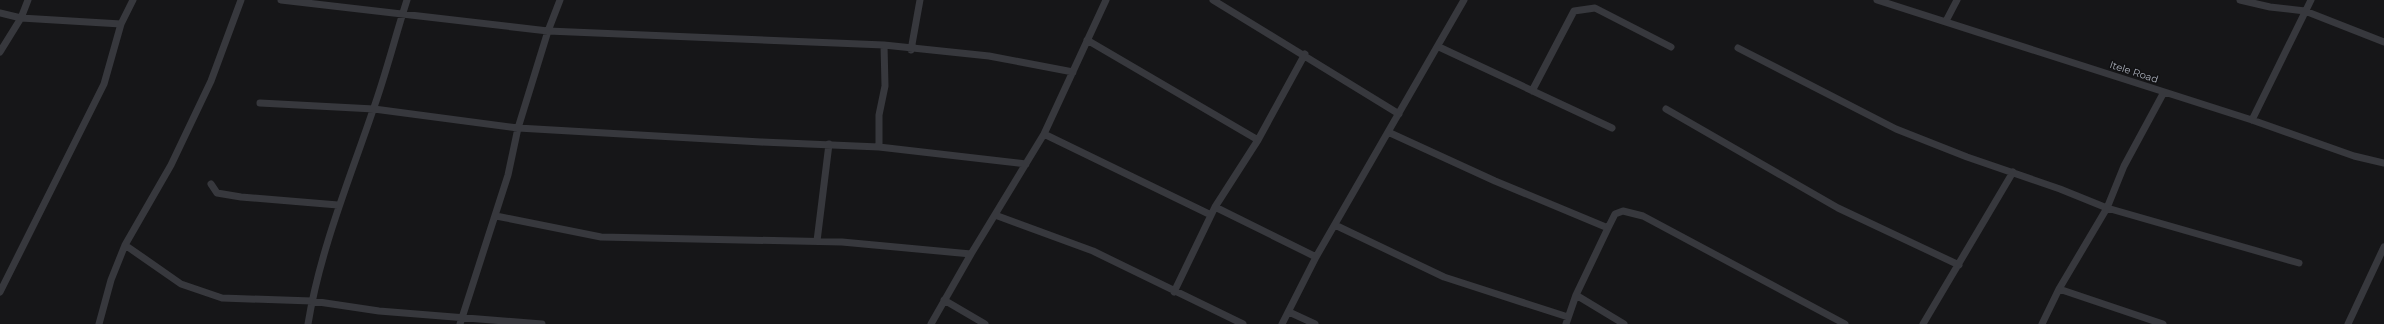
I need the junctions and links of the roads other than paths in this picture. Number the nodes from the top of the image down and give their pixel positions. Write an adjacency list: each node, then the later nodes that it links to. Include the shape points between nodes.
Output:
1 (28, 0): 18 (street)
2 (133, 0): 20 (street)
3 (241, 0): 59 (street, via 211,81 171,165)
4 (281, 0): 17 (street)
5 (407, 0): 17 (street)
6 (560, 0): 21 (street)
7 (920, 0): 28 (street)
8 (1106, 0): 22 (street)
9 (1213, 0): 30 (street)
10 (1464, 0): 25 (street)
11 (1877, 0): 19 (street, Itele Road)
12 (1957, 0): 19 (street)
13 (2240, 0): 15 (street)
14 (2311, 0): 15 (street)
15 (2305, 11): 23 (street); 38 (street)
16 (0, 13): 18 (street)
17 (402, 15): 21 (street); 35 (street)
18 (22, 18): 20 (street); 29 (street)
19 (1946, 21): 33 (street, Itele Road)
20 (121, 24): 66 (street, via 104,84)
21 (548, 31): 24 (street); 39 (street)
22 (1087, 40): 31 (street); 43 (street)
23 (2384, 42)
24 (884, 45): 28 (street); 45 (street, via 885,86 879,115)
25 (1439, 47): 32 (street); 37 (street)
26 (1671, 47): 32 (street, via 1595,8 1574,11)
27 (1738, 48): 48 (street, via 1896,129)
28 (911, 50): 31 (street, via 989,56)
29 (0, 52)
30 (1305, 54): 37 (street); 43 (street)
31 (1073, 72): 42 (street)
32 (1532, 91): 40 (street)
33 (2164, 92): 38 (street, Itele Road); 52 (street, via 2124,166)
34 (260, 103): 35 (street)
35 (374, 109): 39 (street); 50 (street)
36 (1666, 109): 64 (street, via 1838,208)
37 (1399, 114): 41 (street)
38 (2252, 120): 46 (street, Itele Road, via 2354,156)
39 (518, 128): 44 (street); 55 (street)
40 (1612, 128)
41 (1388, 132): 56 (street); 57 (street, via 1495,182)
42 (1044, 134): 47 (street); 54 (street)
43 (1258, 140): 51 (street)
44 (829, 144): 45 (street); 58 (street)
45 (879, 147): 47 (street)
46 (2384, 163)
47 (1026, 164): 53 (street)
48 (2013, 172): 52 (street); 64 (street)
49 (211, 184): 50 (street, via 217,193)
50 (338, 206): 70 (street)
51 (1215, 207): 54 (street); 62 (street)
52 (2107, 208): 63 (street); 65 (street)
53 (995, 215): 61 (street); 67 (street, via 1093,251)
54 (1211, 215): 67 (street)
55 (496, 216): 58 (street, via 601,237 706,241); 73 (street)
56 (1335, 225): 62 (street); 72 (street, via 1444,277)
57 (1608, 228): 68 (street); 83 (street, via 1616,214 1623,211 1643,216)
58 (817, 241): 61 (street)
59 (125, 245): 70 (street, via 181,284 204,293 242,300); 74 (street, via 111,280)
60 (2384, 247): 87 (street)
61 (971, 254): 69 (street)
62 (1316, 257): 71 (street)
63 (2298, 263)
64 (1959, 265): 84 (street)
65 (2059, 289): 85 (street); 86 (street)
66 (0, 292)
67 (1174, 292): 79 (street)
68 (1576, 295): 72 (street); 82 (street)
69 (944, 300): 77 (street); 78 (street)
70 (312, 301): 73 (street); 75 (street)
71 (1289, 312): 80 (street); 81 (street)
72 (1567, 320)
73 (461, 321): 76 (street)
74 (99, 324)
75 (308, 324)
76 (542, 324)
77 (931, 324)
78 (985, 324)
79 (1243, 324)
80 (1282, 324)
81 (1315, 324)
82 (1624, 324)
83 (1845, 324)
84 (1923, 324)
85 (2042, 324)
86 (2163, 324)
87 (2348, 324)

